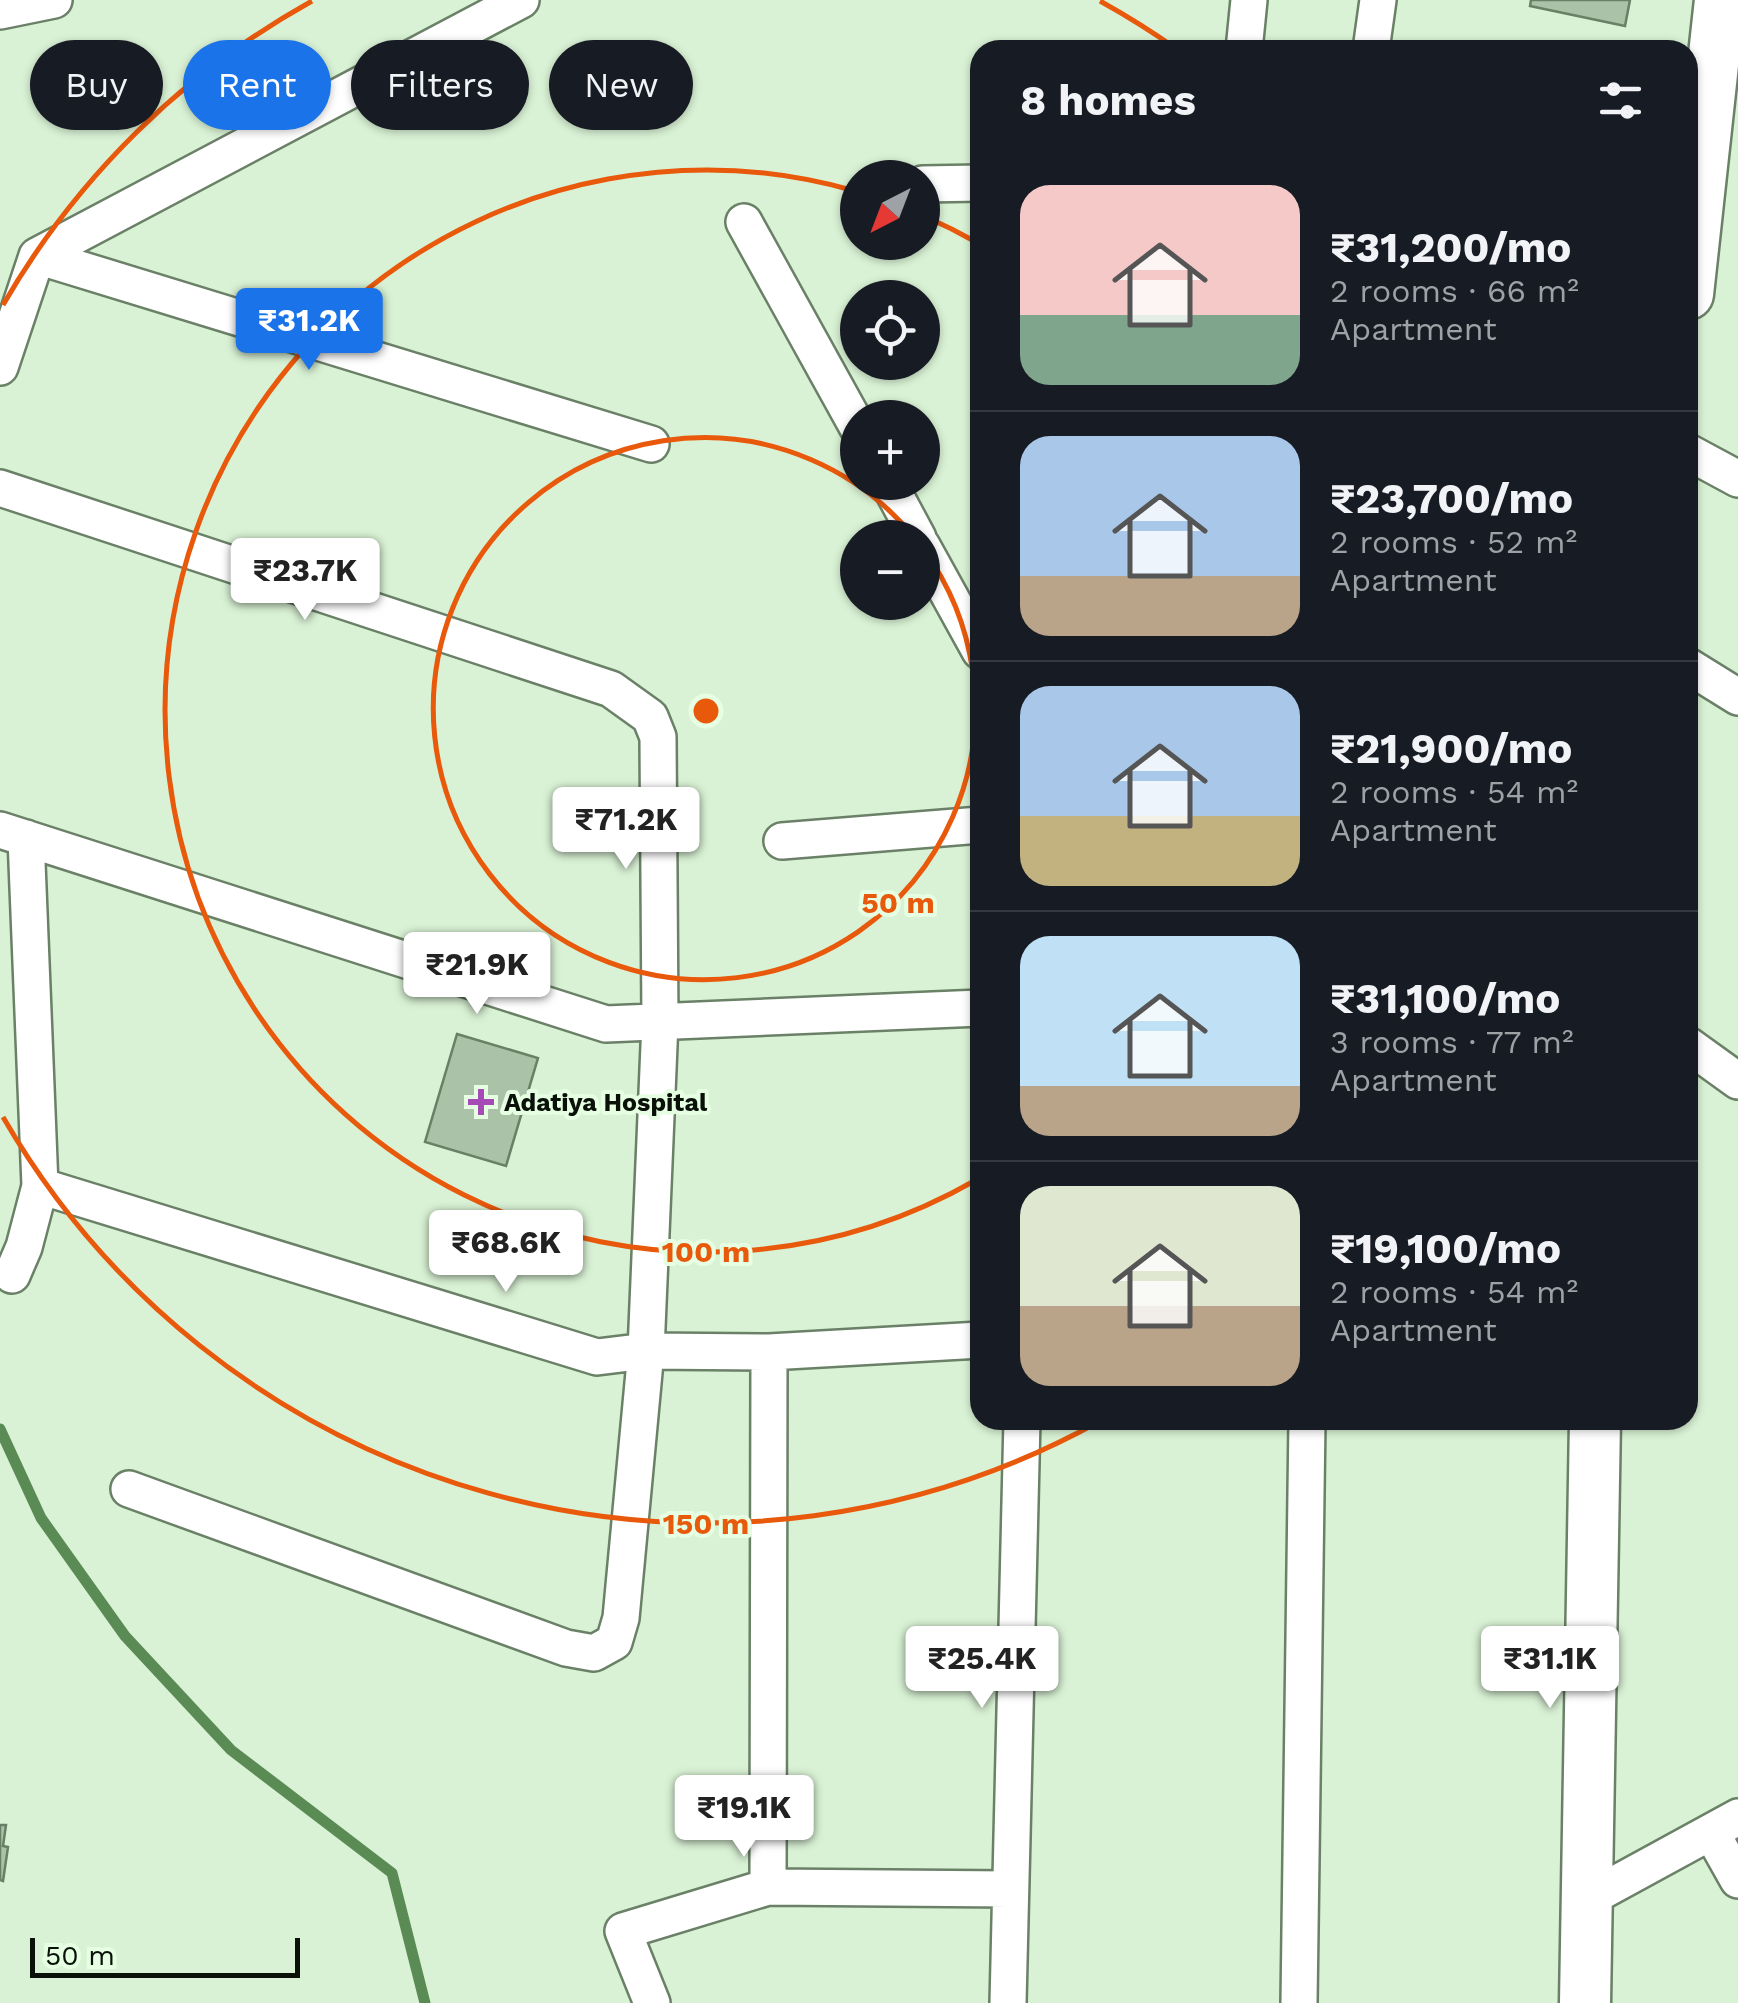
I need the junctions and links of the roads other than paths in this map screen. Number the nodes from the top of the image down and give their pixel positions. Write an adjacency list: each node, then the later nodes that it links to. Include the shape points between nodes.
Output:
1 (54, 0): 6 (street)
2 (521, 0): 13 (street)
3 (1248, 0): 7 (street)
4 (1378, 0): 8 (street)
5 (1720, 0): 11 (street)
6 (0, 11)
7 (1245, 40)
8 (1372, 40)
9 (970, 183): 10 (street)
10 (940, 184)
11 (1698, 202)
12 (744, 222): 15 (street)
13 (37, 256): 14 (street); 16 (street)
14 (0, 368)
15 (843, 400)
16 (651, 444)
17 (1698, 457): 18 (street)
18 (1738, 479)
19 (0, 488): 28 (street, via 610,689 635,704 658,737)
20 (940, 578): 21 (street)
21 (970, 632)
22 (1698, 672): 23 (street)
23 (1738, 697)
24 (970, 827): 26 (street)
25 (13, 834): 28 (street, via 606,1024); 31 (street)
26 (782, 842)
27 (970, 1008): 28 (street)
28 (660, 1022): 34 (street)
29 (1698, 1052): 30 (street)
30 (1738, 1082)
31 (40, 1186): 32 (street); 34 (street, via 597,1357)
32 (12, 1275)
33 (970, 1341): 35 (street)
34 (646, 1351): 35 (street); 39 (street, via 621,1618 614,1642 594,1653)
35 (769, 1352): 42 (street)
36 (1022, 1430): 43 (street)
37 (1307, 1430): 47 (street)
38 (1595, 1430): 44 (street)
39 (129, 1489)
40 (1724, 1824): 41 (street); 44 (street)
41 (1738, 1880)
42 (768, 1887): 43 (street); 45 (street, via 624,1931)
43 (1010, 1889): 46 (street)
44 (1586, 1900): 48 (street)
45 (652, 2003)
46 (1008, 2003)
47 (1299, 2003)
48 (1585, 2003)

